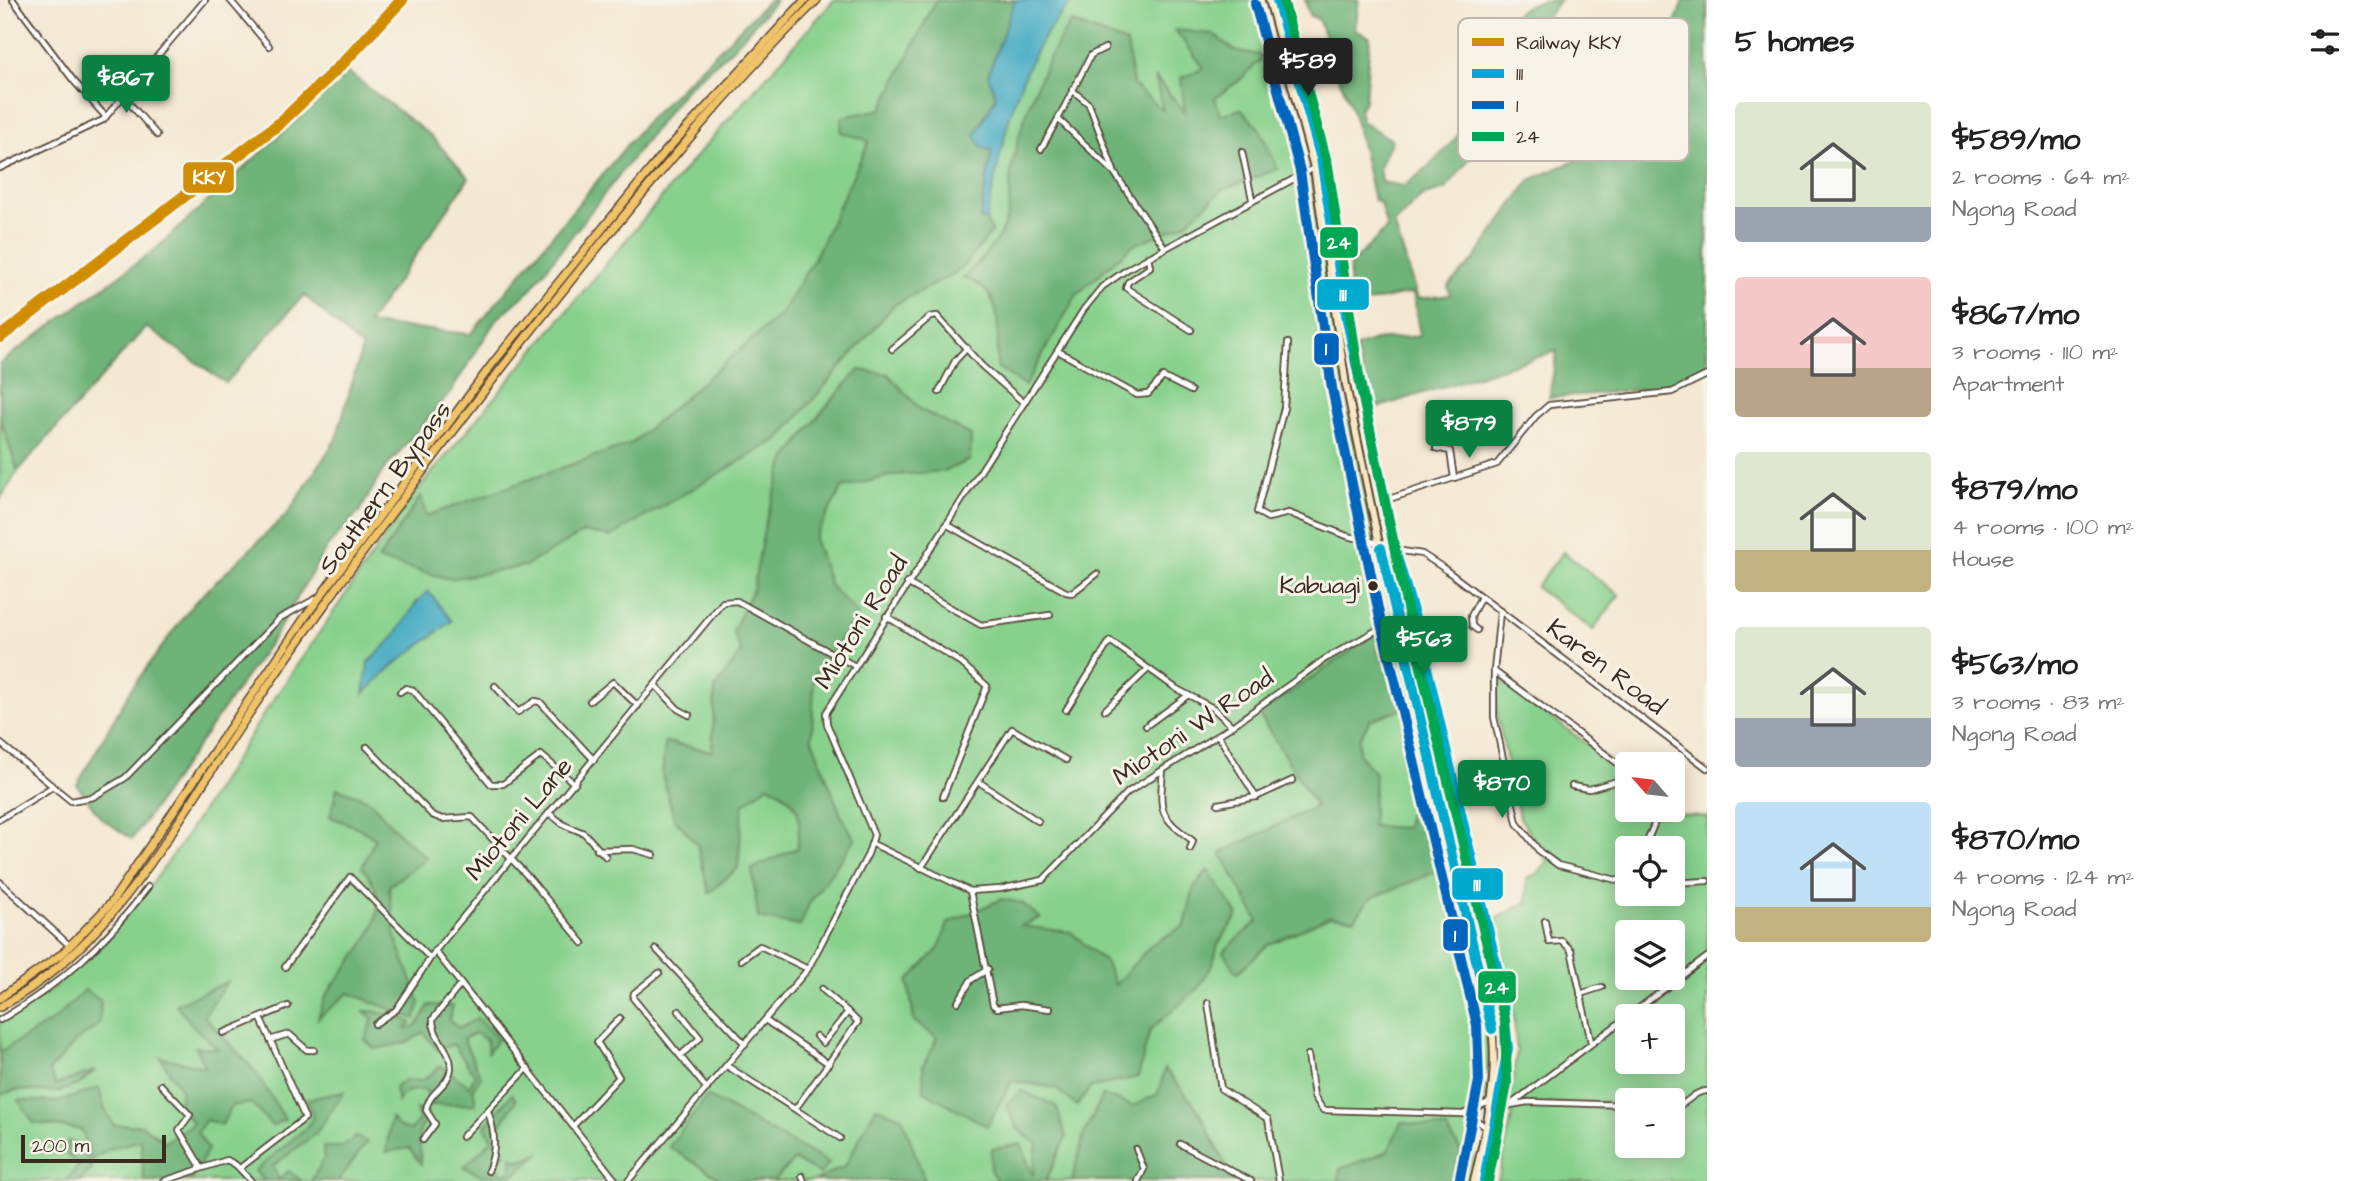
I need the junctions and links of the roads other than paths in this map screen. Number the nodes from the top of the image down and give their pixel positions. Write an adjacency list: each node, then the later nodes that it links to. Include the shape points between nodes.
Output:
1 (13, 0): 12 (street)
2 (205, 0): 11 (street)
3 (230, 0): 8 (street)
4 (805, 0): 42 (highway, Southern Bypass, via 664,153 571,264)
5 (817, 0): 122 (highway, Southern Bypass, via 669,161 499,369 302,637 131,892 59,966)
6 (1269, 0): 18 (main road)
7 (1277, 0): 32 (main road, via 1321,159)
8 (269, 47)
9 (1105, 48): 10 (street, via 1091,55)
10 (1072, 90): 13 (street); 19 (street, via 1089,104)
11 (124, 97): 12 (street); 14 (street)
12 (106, 117): 17 (street)
13 (1058, 119): 15 (street); 19 (street)
14 (157, 135)
15 (1041, 149)
16 (1242, 152): 20 (street)
17 (0, 168)
18 (1314, 168): 20 (street, Miotoni Road); 33 (main road)
19 (1114, 172): 21 (street)
20 (1252, 199): 21 (street, Miotoni Road)
21 (1165, 248): 22 (street, Miotoni Road)
22 (1148, 257): 23 (street, via 1149,268 1126,288); 27 (street, Miotoni Road, via 1102,287)
23 (1191, 330)
24 (1288, 344): 38 (street, via 1284,408 1257,512 1268,518 1289,513 1347,536)
25 (967, 348): 26 (street, via 934,315); 30 (street, via 955,360); 31 (street)
26 (892, 349)
27 (1058, 351): 29 (street, via 1137,395 1148,394 1163,377); 31 (street, Miotoni Road)
28 (1707, 375): 35 (street, via 1672,392 1549,405 1497,464)
29 (1191, 391)
30 (939, 392)
31 (1024, 403): 37 (street, Miotoni Road)
32 (1367, 417): 33 (main road, via 1359,416); 36 (main road)
33 (1354, 423): 38 (main road)
34 (1436, 448): 35 (street, via 1450,452)
35 (1454, 478): 36 (street)
36 (1386, 500): 39 (main road)
37 (946, 524): 40 (street, via 1066,592 1072,593); 41 (street, Miotoni Road)
38 (1380, 543): 47 (main road)
39 (1395, 550): 43 (street, Karen Road, via 1422,554); 97 (main road, via 1417,625)
40 (1097, 574)
41 (907, 583): 45 (street, via 981,625); 46 (street, Miotoni Road)
42 (320, 596): 76 (street, via 280,618 121,781 77,801); 100 (highway, Southern Bypass, via 124,887)
43 (1481, 597): 44 (street, Karen Road); 48 (street, via 1471,619)
44 (1500, 611): 51 (street); 69 (street, Karen Road)
45 (1050, 615)
46 (886, 616): 49 (street, Miotoni Road); 77 (street, via 960,662 987,686)
47 (1395, 620): 62 (street, Miotoni W Road, via 1325,659); 98 (main road)
48 (1477, 630)
49 (855, 666): 53 (street, Miotoni Lane, via 728,599); 83 (street, Miotoni Road, via 826,720 869,818)
50 (1148, 669): 55 (street); 58 (street, via 1110,641); 59 (street)
51 (1494, 671): 68 (street); 90 (street, via 1494,717 1517,823 1540,852 1558,864)
52 (495, 686): 67 (street, via 518,712 535,701 541,704)
53 (656, 686): 57 (street, Miotoni Lane); 60 (street)
54 (400, 692): 74 (street, via 413,690 491,784 503,784 541,755)
55 (1187, 696): 61 (street); 62 (street, via 1213,708)
56 (590, 701): 57 (street, via 613,682)
57 (638, 706): 67 (street, Miotoni Lane)
58 (1066, 710)
59 (1105, 710)
60 (689, 715)
61 (1146, 726)
62 (1232, 726): 63 (street, Miotoni W Road)
63 (1218, 735): 70 (street, Miotoni W Road); 78 (street)
64 (0, 743): 76 (street)
65 (367, 747): 88 (street, via 432,815 471,816)
66 (1066, 760): 72 (street, via 1012,729)
67 (594, 761): 74 (street, Miotoni Lane)
68 (1615, 761)
69 (1707, 768)
70 (1163, 769): 84 (street, via 1163,812 1174,829 1193,841); 95 (street, Miotoni W Road, via 1123,796 1043,880)
71 (1293, 780): 78 (street)
72 (979, 782): 82 (street); 89 (street)
73 (1615, 782): 75 (street, via 1589,789)
74 (575, 784): 80 (street, Miotoni Lane)
75 (1572, 786)
76 (52, 788): 81 (street)
77 (943, 797)
78 (1255, 797): 79 (street)
79 (1218, 804)
80 (549, 813): 85 (street, via 584,833); 88 (street, Miotoni Lane)
81 (0, 819)
82 (1038, 821)
83 (873, 844): 89 (street); 107 (street)
84 (1190, 849)
85 (596, 850): 86 (street, via 633,849); 87 (street)
86 (653, 855)
87 (606, 857)
88 (511, 858): 99 (street); 102 (street, Miotoni Lane)
89 (921, 868): 95 (street)
90 (1615, 879)
91 (1707, 881): 92 (street)
92 (1685, 882)
93 (0, 883): 100 (street)
94 (149, 887): 128 (street, via 93,954)
95 (970, 891): 108 (street)
96 (1545, 921): 117 (street, via 1549,942 1562,941 1571,950)
97 (1488, 932): 98 (main road, via 1482,942); 109 (main road)
98 (1472, 939): 112 (main road)
99 (583, 943)
100 (70, 946): 118 (highway, Southern Bypass)
101 (656, 950): 135 (street)
102 (435, 951): 103 (street, Miotoni Lane); 113 (street)
103 (429, 957): 106 (street, via 349,877); 130 (street, Miotoni Lane, via 396,1010)
104 (1707, 957): 111 (street)
105 (741, 960): 107 (street, via 760,946)
106 (285, 967)
107 (808, 969): 129 (street)
108 (988, 970): 119 (street, via 971,980); 123 (street, via 995,1007)
109 (1496, 970): 112 (main road, via 1487,963 1480,968); 152 (main road, via 1508,1048)
110 (659, 973): 137 (street, via 632,995)
111 (1685, 974)
112 (1481, 975): 145 (main road, via 1495,1044)
113 (461, 984): 141 (street); 157 (street, via 433,1019 451,1068 427,1101 426,1110 435,1124)
114 (1602, 988): 117 (street)
115 (822, 989): 125 (street)
116 (1663, 990): 134 (street)
117 (1580, 994): 134 (street)
118 (0, 998)
119 (958, 1002)
120 (1208, 1003): 169 (street, via 1221,1089 1268,1119)
121 (288, 1006): 127 (street)
122 (0, 1007)
123 (1050, 1009)
124 (679, 1012): 137 (street, via 700,1038)
125 (848, 1012): 132 (street, via 823,1043); 139 (street, via 858,1025)
126 (620, 1018): 153 (street, via 597,1042 618,1077)
127 (261, 1019): 131 (street); 133 (street)
128 (0, 1020)
129 (765, 1020): 135 (street); 139 (street)
130 (376, 1024)
131 (223, 1033)
132 (816, 1036)
133 (270, 1040): 136 (street, via 289,1034 307,1050); 161 (street, via 305,1118)
134 (1591, 1042): 147 (street)
135 (745, 1044): 140 (street)
136 (314, 1050)
137 (681, 1055): 143 (street)
138 (1308, 1055): 151 (street, via 1314,1096 1323,1110)
139 (829, 1064): 149 (street)
140 (727, 1066): 143 (street); 149 (street)
141 (528, 1068): 150 (street); 153 (street)
142 (160, 1085): 160 (street, via 190,1115 179,1130)
143 (707, 1089): 166 (street)
144 (1707, 1091): 146 (street)
145 (1489, 1102): 151 (street); 154 (main road)
146 (1685, 1102)
147 (1510, 1105): 148 (street); 152 (street)
148 (1615, 1105)
149 (796, 1108): 156 (street)
150 (488, 1110): 155 (street); 162 (street, via 495,1144)
151 (1468, 1113): 154 (street)
152 (1496, 1118): 171 (main road)
153 (574, 1125): 165 (street)
154 (1484, 1126): 170 (main road)
155 (463, 1137)
156 (839, 1138)
157 (423, 1140)
158 (1180, 1144): 168 (street)
159 (1136, 1149): 167 (street, via 1144,1168)
160 (201, 1167): 161 (street, via 227,1160); 163 (street)
161 (240, 1168): 164 (street)
162 (488, 1171)
163 (163, 1181)
164 (251, 1181)
165 (616, 1181)
166 (628, 1181)
167 (1138, 1181)
168 (1251, 1181)
169 (1279, 1181)
170 (1474, 1181)
171 (1485, 1181)

